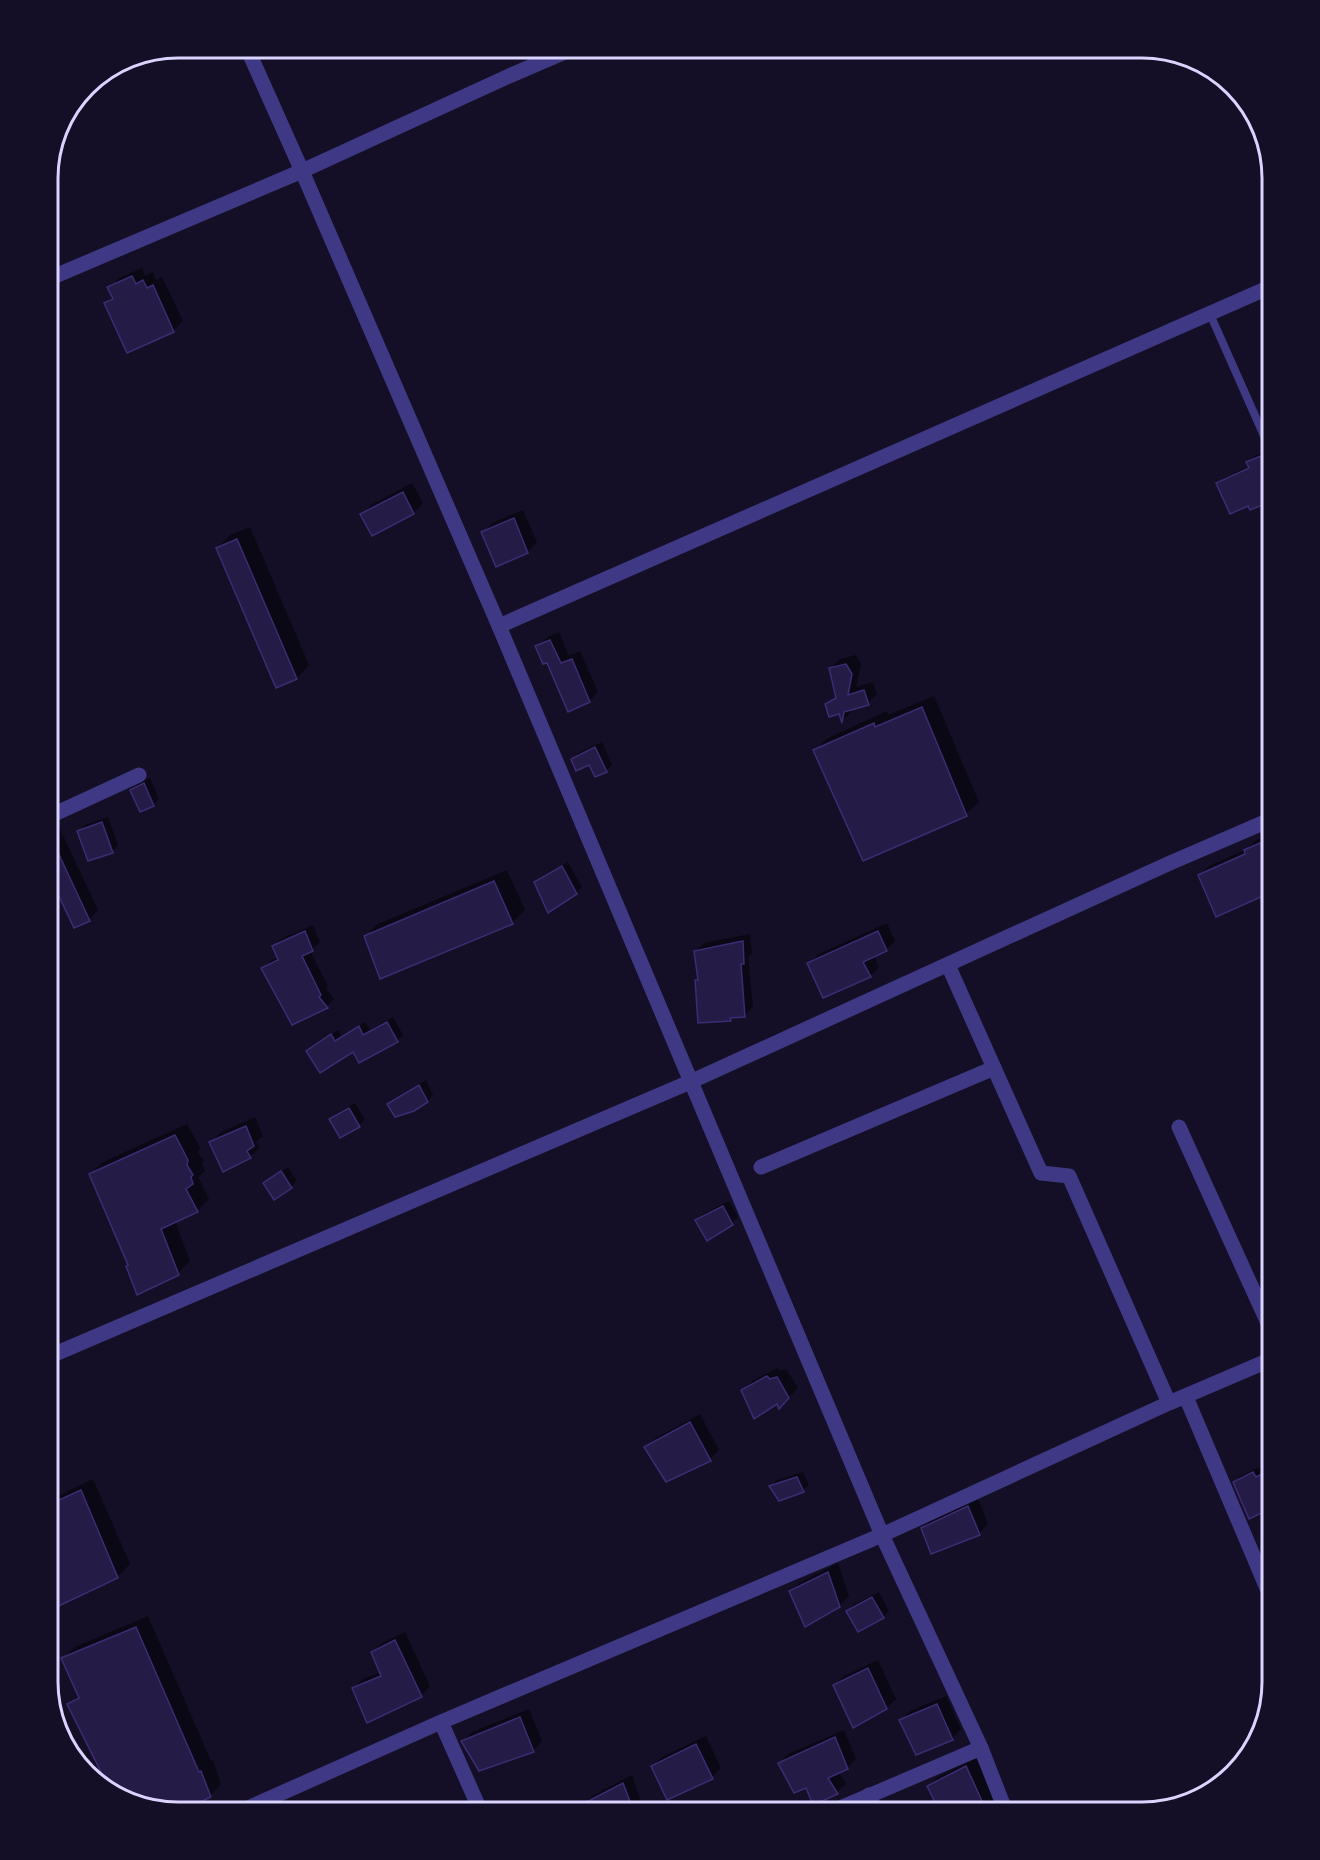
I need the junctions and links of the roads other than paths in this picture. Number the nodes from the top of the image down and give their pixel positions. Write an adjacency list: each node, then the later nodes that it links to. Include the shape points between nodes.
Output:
1 (252, 58): 3 (street)
2 (549, 58): 3 (street)
3 (302, 171): 4 (street); 8 (street)
4 (59, 274)
5 (1262, 291): 6 (street)
6 (1210, 314): 7 (lane); 8 (street)
7 (1262, 431)
8 (499, 626): 14 (street)
9 (139, 775): 10 (street)
10 (59, 812)
11 (1262, 823): 12 (street)
12 (948, 965): 13 (street); 14 (street)
13 (994, 1068): 16 (street); 21 (street, via 1041,1173 1069,1176)
14 (690, 1083): 18 (street); 22 (street)
15 (1179, 1127): 17 (street)
16 (761, 1167)
17 (1262, 1310)
18 (58, 1353)
19 (1262, 1367): 20 (street)
20 (1186, 1397): 21 (street); 23 (street)
21 (1169, 1403): 22 (street)
22 (882, 1535): 24 (street); 25 (street)
23 (1262, 1576)
24 (441, 1722): 27 (street); 28 (street)
25 (981, 1748): 26 (street); 31 (street)
26 (869, 1795): 29 (street); 30 (street)
27 (263, 1801)
28 (476, 1801)
29 (854, 1802)
30 (872, 1802)
31 (1002, 1802)

